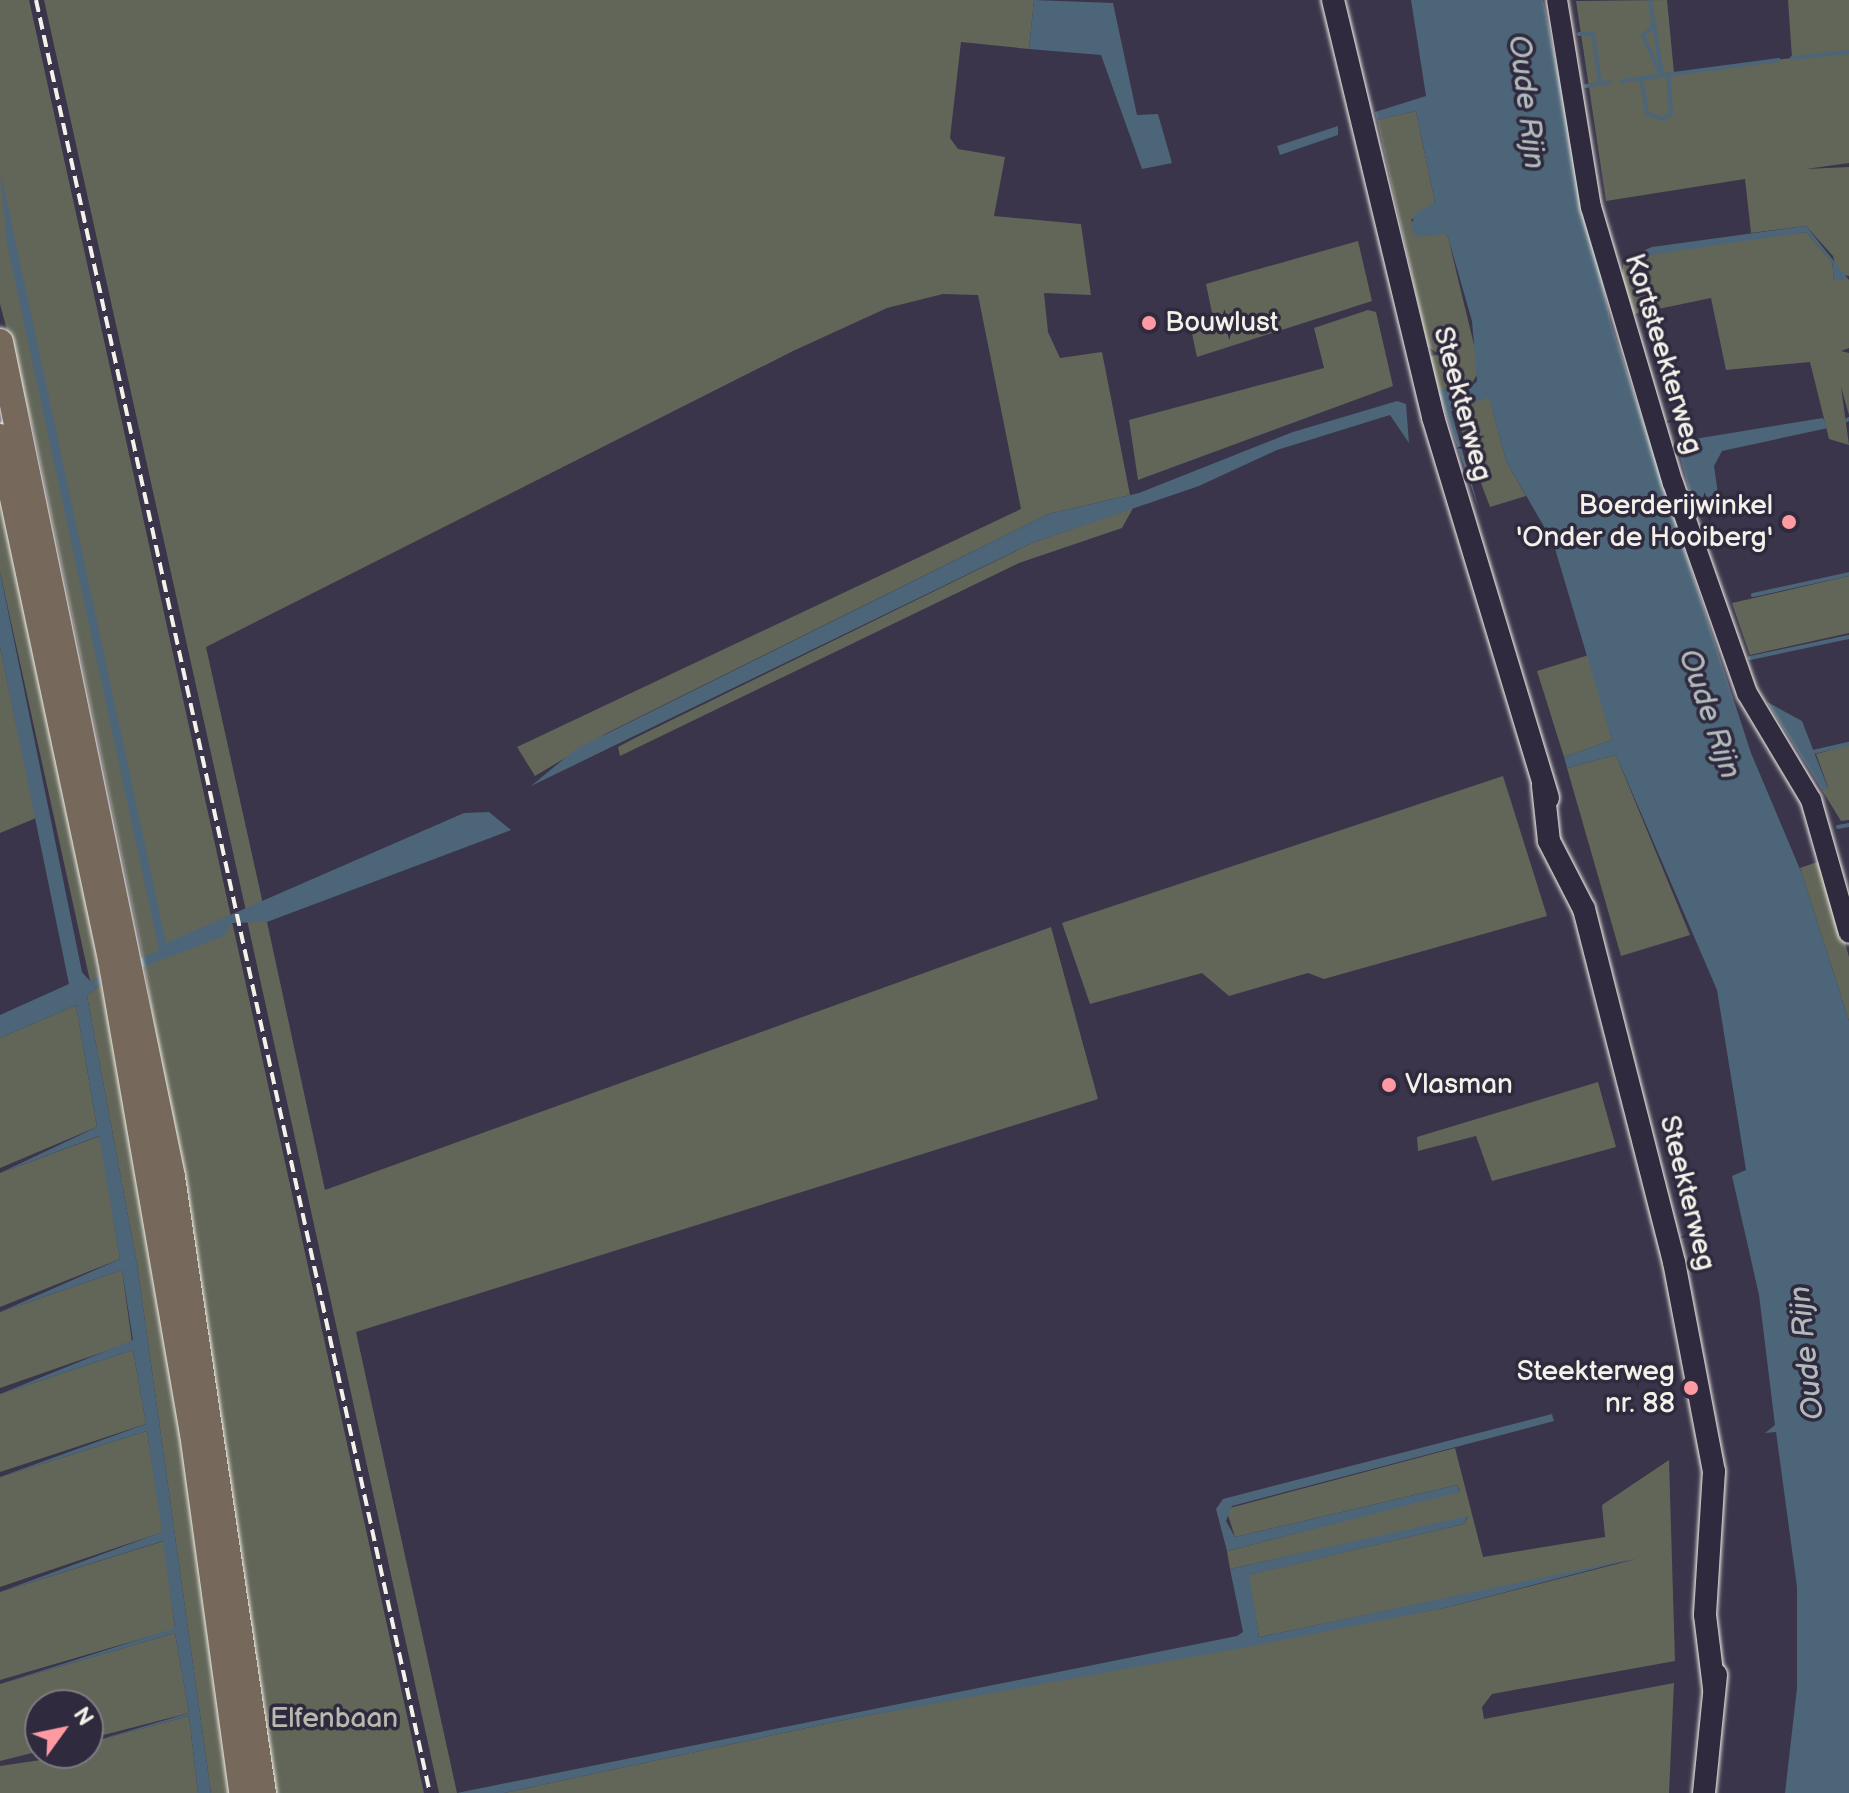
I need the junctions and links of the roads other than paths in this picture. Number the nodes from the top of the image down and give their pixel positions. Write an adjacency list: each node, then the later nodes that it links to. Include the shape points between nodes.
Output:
1 (1320, 0): 4 (main road, Steekterweg)
2 (1333, 0): 4 (main road, Steekterweg)
3 (1557, 0): 7 (street, Kortsteekterweg, via 1591,207 1673,483 1747,693 1811,800)
4 (1337, 34): 12 (main road, Steekterweg, via 1433,417 1556,819 1559,864 1584,909 1668,1234 1714,1492 1706,1529 1714,1688)
5 (0, 342): 8 (highway)
6 (0, 437): 8 (highway)
7 (1849, 933)
8 (120, 954): 9 (highway)
9 (127, 989): 10 (highway); 11 (highway, via 213,1432)
10 (242, 1793)
11 (263, 1793)
12 (1704, 1793)

